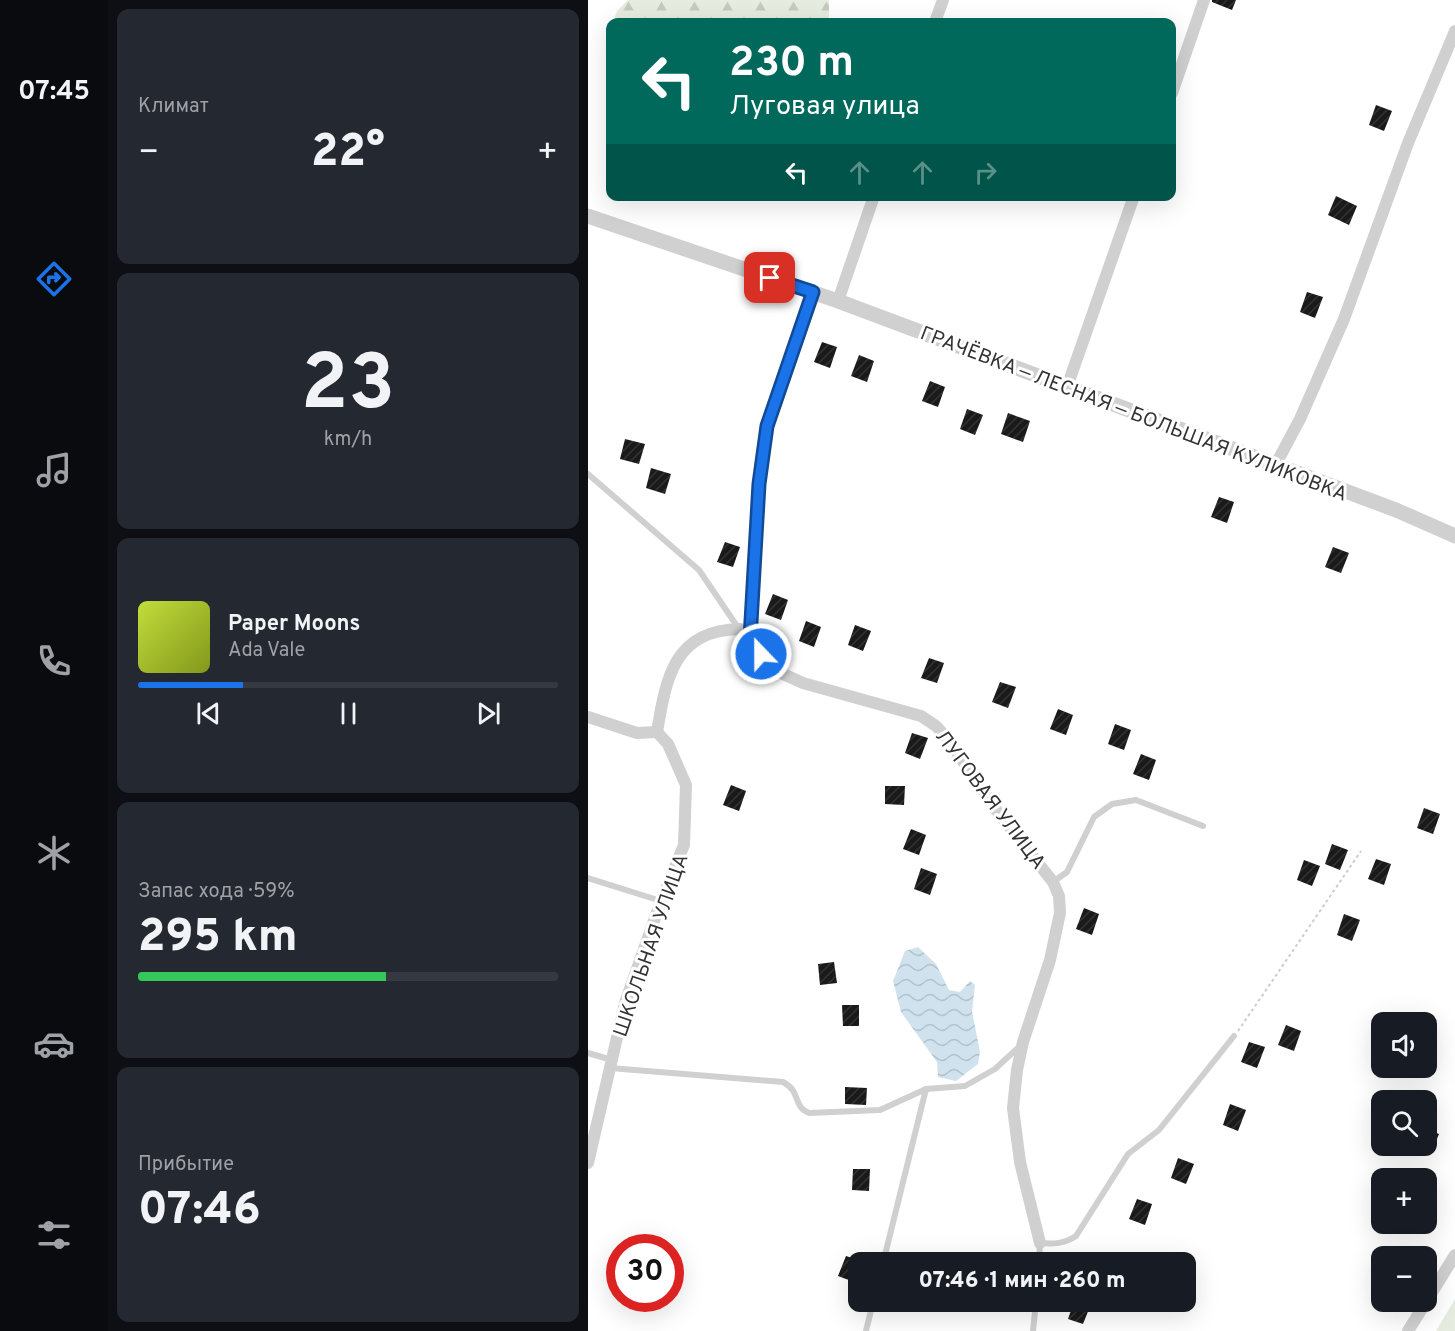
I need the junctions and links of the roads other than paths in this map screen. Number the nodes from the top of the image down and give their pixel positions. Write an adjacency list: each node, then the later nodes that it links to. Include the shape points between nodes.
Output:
1 (943, 0): 3 (street)
2 (1204, 0): 5 (street)
3 (936, 18)
4 (1455, 31): 12 (street, via 1408,143 1344,319)
5 (1176, 81)
6 (872, 201): 10 (street)
7 (1132, 201): 11 (street)
8 (588, 216): 9 (street)
9 (813, 292): 10 (street, ГРАЧЁВКА — ЛЕСНАЯ — БОЛЬШАЯ КУЛИКОВКА); 16 (street, via 767,426 759,484)
10 (838, 301): 11 (street, ГРАЧЁВКА — ЛЕСНАЯ — БОЛЬШАЯ КУЛИКОВКА)
11 (1067, 387): 12 (street, ГРАЧЁВКА — ЛЕСНАЯ — БОЛЬШАЯ КУЛИКОВКА)
12 (1275, 466): 14 (street, ГРАЧЁВКА — ЛЕСНАЯ — БОЛЬШАЯ КУЛИКОВКА)
13 (588, 474): 15 (lane, via 699,570)
14 (1455, 536)
15 (740, 630): 16 (street, ЛУГОВАЯ УЛИЦА); 18 (street, via 707,635 686,647 664,689)
16 (750, 639): 21 (street, ЛУГОВАЯ УЛИЦА, via 772,669 803,683 921,716 936,726)
17 (588, 717): 18 (street, via 637,733)
18 (657, 732): 22 (street, ШКОЛЬНАЯ УЛИЦА, via 668,744 686,785 684,845)
19 (1203, 826): 21 (lane, via 1136,800 1112,804 1094,817 1067,872)
20 (588, 878): 22 (lane)
21 (1053, 882): 24 (street, via 1060,913 1050,960)
22 (661, 901): 26 (street, ШКОЛЬНАЯ УЛИЦА, via 625,1003)
23 (1234, 1036): 29 (lane, via 1159,1130 1128,1154 1076,1236 1058,1244)
24 (1023, 1042): 27 (lane, via 995,1069 965,1086); 29 (street, via 1012,1108 1020,1162)
25 (588, 1053): 26 (lane)
26 (611, 1064): 27 (lane, via 783,1082 791,1086 798,1105 809,1113 880,1110); 28 (street, ШКОЛЬНАЯ УЛИЦА)
27 (926, 1089): 30 (lane)
28 (588, 1163)
29 (1040, 1243): 31 (lane)
30 (886, 1252)
31 (1040, 1252)
32 (1455, 1255): 33 (street)
33 (1437, 1284)
34 (871, 1312): 37 (lane)
35 (1035, 1312): 38 (lane)
36 (1420, 1312): 39 (street)
37 (866, 1331)
38 (1033, 1331)
39 (1408, 1331)

